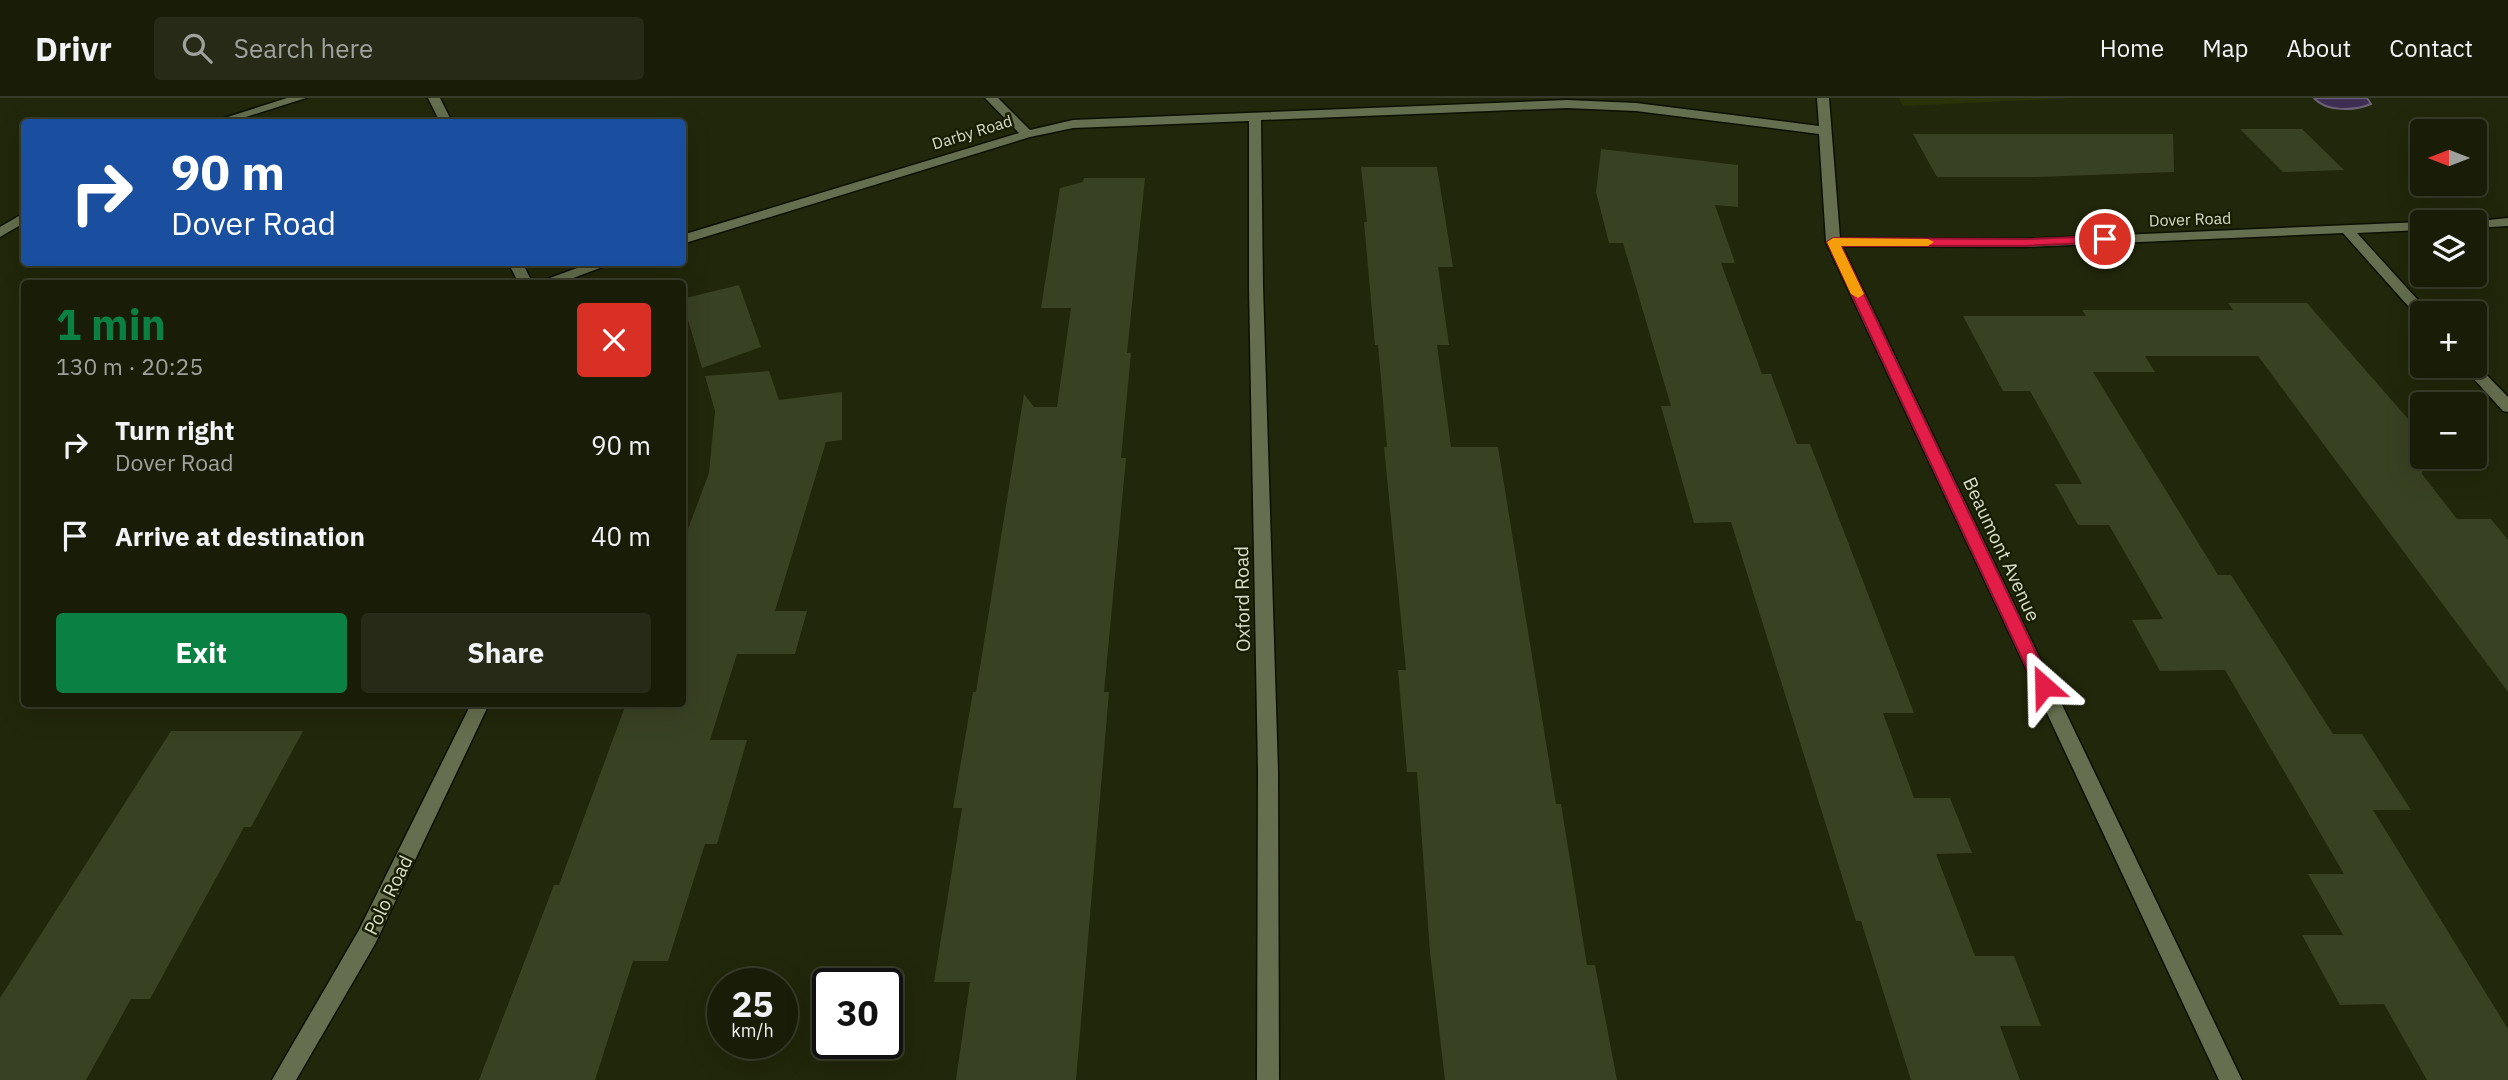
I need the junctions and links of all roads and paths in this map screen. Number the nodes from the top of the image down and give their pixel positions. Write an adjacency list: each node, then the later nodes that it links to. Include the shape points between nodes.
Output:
1 (300, 98): 6 (street)
2 (434, 98): 7 (street)
3 (991, 98): 9 (street)
4 (1823, 98): 8 (street, Beaumont Avenue)
5 (1255, 117): 8 (street, Darby Road, via 1567,104 1636,107); 9 (street, Darby Road, via 1114,121); 25 (street, Oxford Road, via 1268,771)
6 (228, 119)
7 (444, 119)
8 (1826, 131): 17 (street, Beaumont Avenue)
9 (1027, 134): 16 (street, Darby Road)
10 (21, 219): 15 (street)
11 (2508, 222): 12 (street)
12 (2487, 223)
13 (2410, 227): 14 (street, Dover Road)
14 (2347, 230): 17 (street, Dover Road, via 2024,243); 20 (street)
15 (0, 233)
16 (686, 239)
17 (1833, 242): 26 (street, Beaumont Avenue)
18 (597, 266): 19 (street)
19 (553, 280)
20 (2412, 301)
21 (2481, 378): 22 (street)
22 (2508, 407)
23 (479, 707): 24 (street, Polo Road, via 367,937)
24 (283, 1080)
25 (1268, 1080)
26 (2231, 1080)

